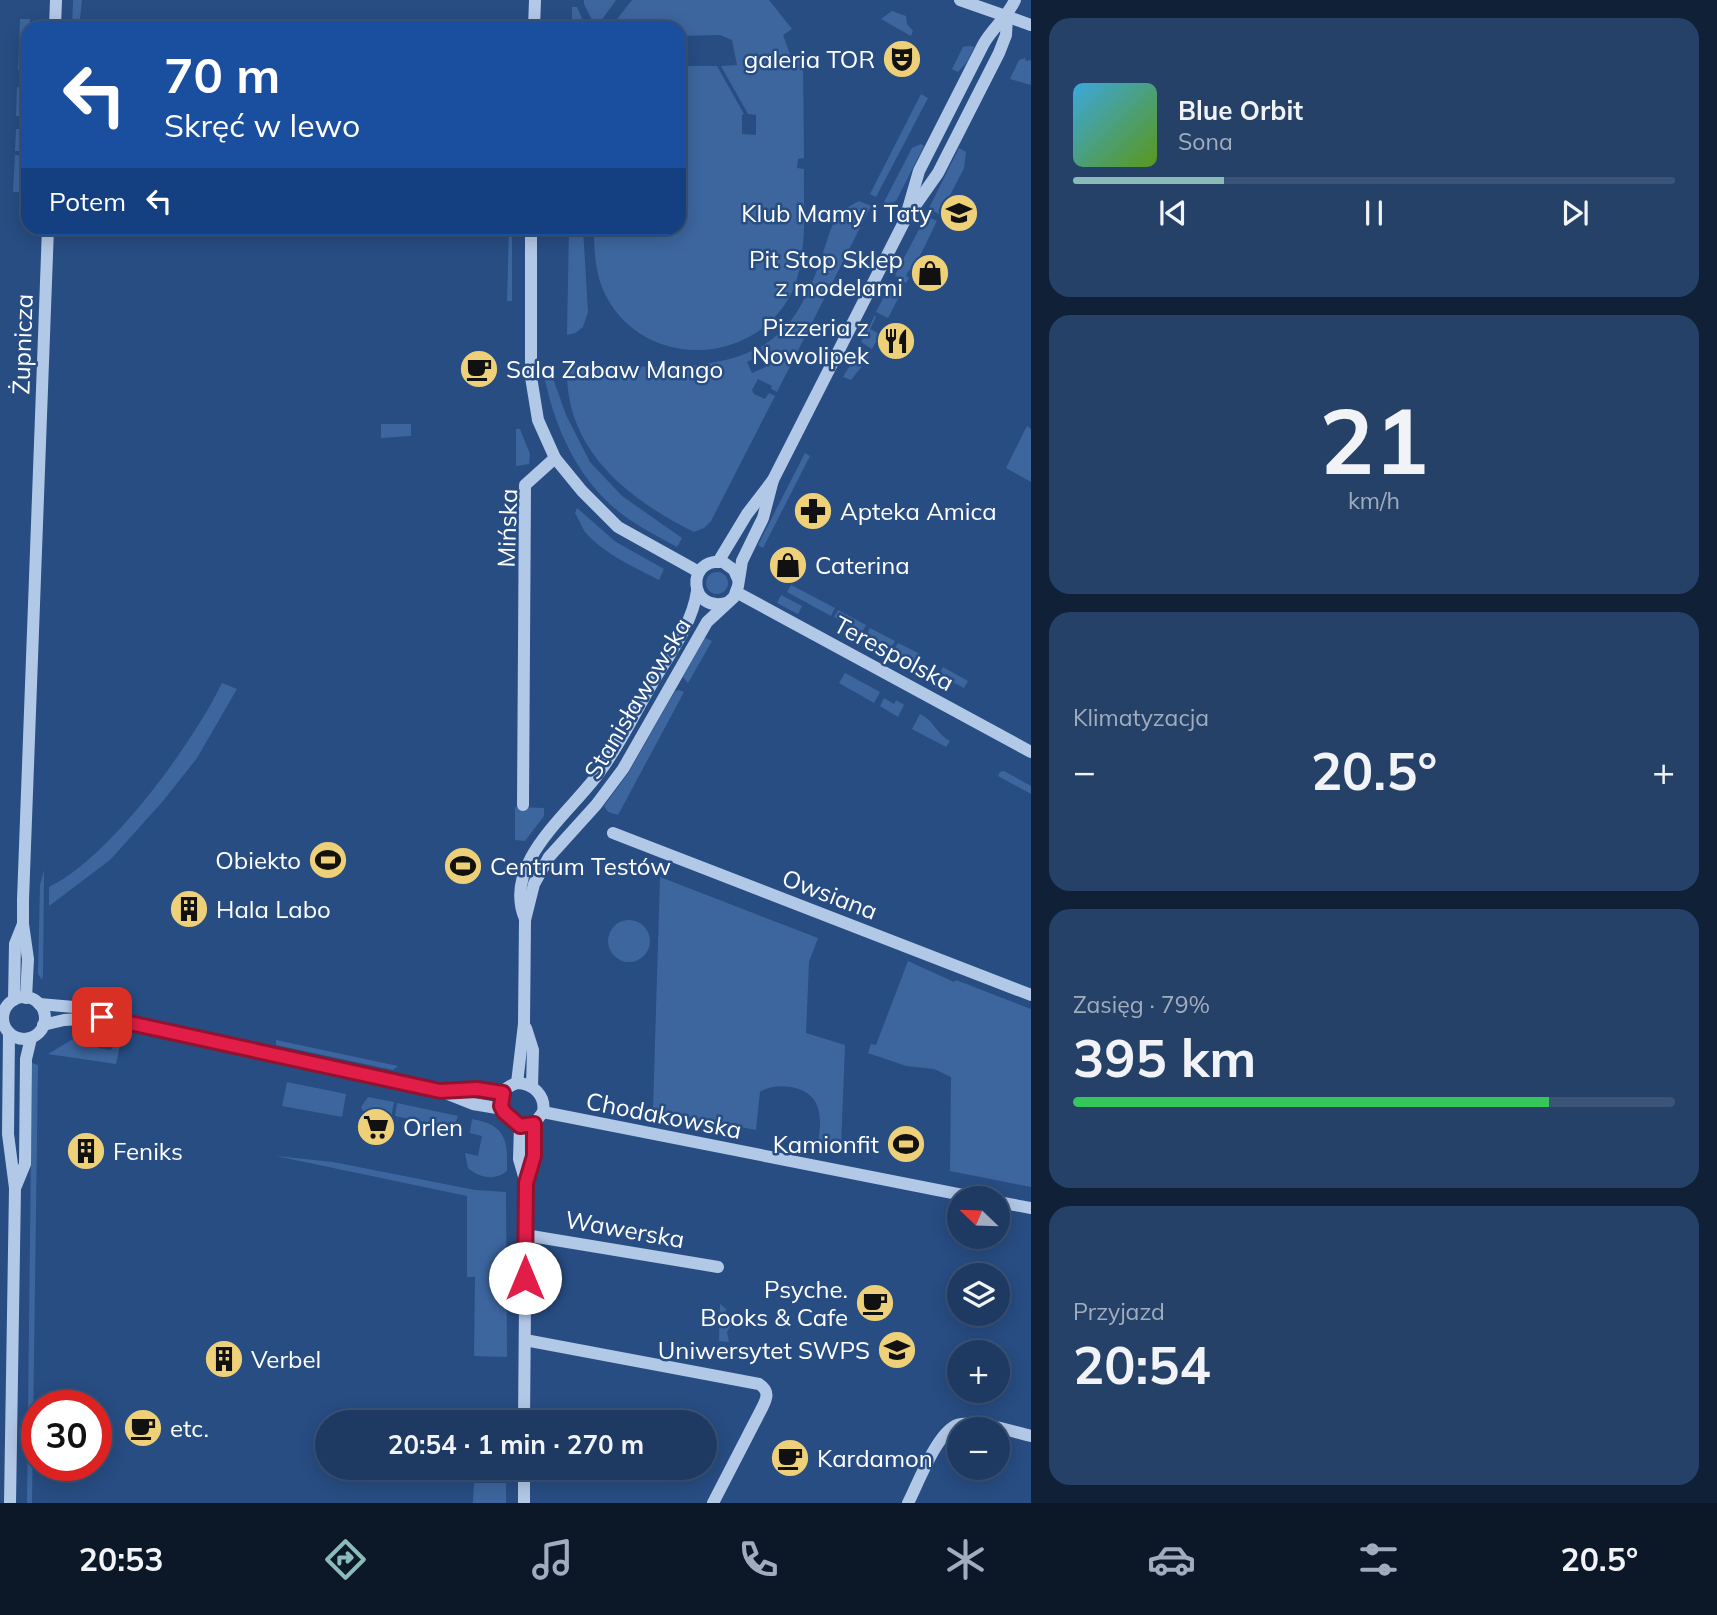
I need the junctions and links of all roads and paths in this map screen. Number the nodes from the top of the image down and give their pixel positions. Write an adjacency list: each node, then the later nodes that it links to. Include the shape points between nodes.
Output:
1 (56, 0): 6 (street)
2 (534, 0): 7 (street)
3 (960, 0): 5 (street)
4 (1015, 0): 5 (street)
5 (1007, 17): 8 (street); 12 (street, via 988,36 922,165 905,220)
6 (55, 21)
7 (534, 21)
8 (1031, 25)
9 (48, 235): 24 (street, Żupnicza, via 23,924 27,943)
10 (531, 235): 11 (street, via 531,377 538,420)
11 (555, 458): 14 (street, via 618,527); 20 (street, Mińska, via 525,485)
12 (773, 480): 13 (street); 15 (street)
13 (718, 562): 14 (street); 15 (street, via 731,567)
14 (699, 572): 16 (street)
15 (738, 579): 17 (street)
16 (697, 591): 18 (street, via 706,602); 22 (street, Stanisławowska, via 688,621 610,757 525,870 519,892)
17 (736, 593): 18 (street); 19 (street, Terespolska)
18 (726, 603): 22 (street, Stanisławowska, via 702,630 623,769 549,857 534,884)
19 (1031, 752)
20 (523, 805)
21 (613, 833): 23 (street, Owsiana)
22 (525, 920): 28 (street)
23 (1031, 995)
24 (13, 999): 25 (street); 26 (street)
25 (39, 1004): 27 (street, via 74,1007); 29 (street)
26 (2, 1015): 30 (street)
27 (102, 1017): 29 (street); 34 (street)
28 (524, 1024): 32 (street); 33 (street, via 533,1050)
29 (43, 1025): 31 (street)
30 (9, 1032): 31 (street); 41 (street, via 8,1133)
31 (31, 1038): 41 (street, via 26,1059 25,1164)
32 (517, 1083): 33 (street); 35 (street)
33 (532, 1087): 37 (street, via 542,1099)
34 (440, 1091): 35 (street); 36 (street)
35 (503, 1093): 36 (street)
36 (503, 1109): 39 (street)
37 (543, 1112): 38 (street); 42 (street, Chodakowska)
38 (534, 1124): 39 (street); 40 (street, via 534,1156)
39 (520, 1126): 40 (street, via 519,1159)
40 (526, 1183): 45 (street)
41 (15, 1188): 51 (street)
42 (947, 1192)
43 (1010, 1204): 44 (street)
44 (1031, 1208)
45 (526, 1235): 46 (street, Wawerska); 47 (street)
46 (718, 1266)
47 (525, 1340): 48 (street); 53 (street, via 765,1388 762,1408)
48 (524, 1410)
49 (1031, 1436): 54 (street, via 976,1425 951,1427 941,1437)
50 (524, 1480): 52 (street)
51 (10, 1503)
52 (524, 1503)
53 (713, 1503)
54 (908, 1503)

